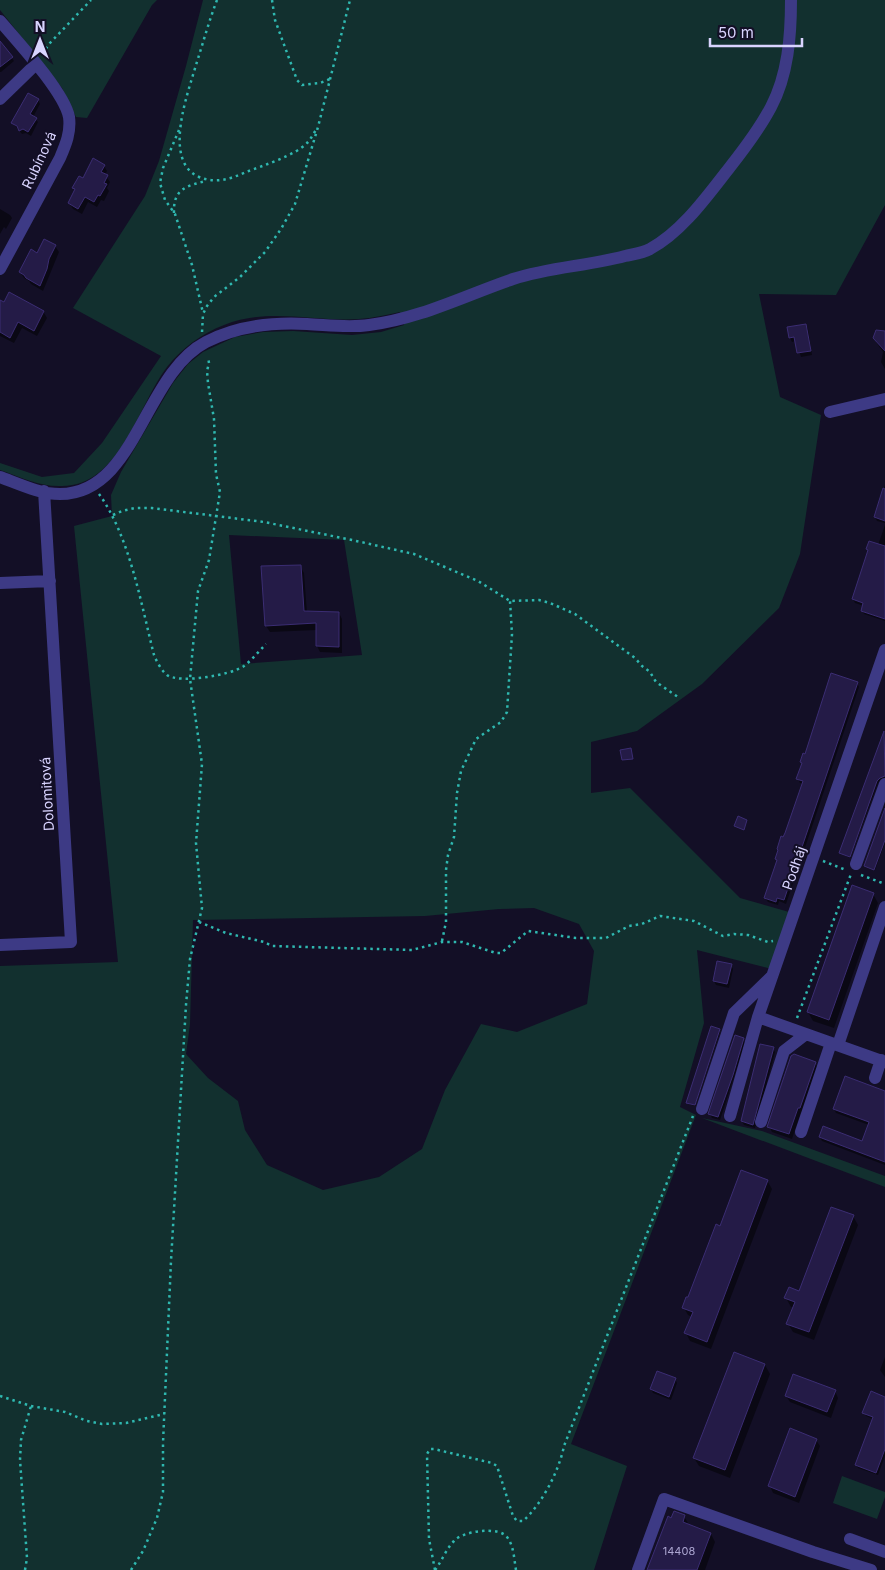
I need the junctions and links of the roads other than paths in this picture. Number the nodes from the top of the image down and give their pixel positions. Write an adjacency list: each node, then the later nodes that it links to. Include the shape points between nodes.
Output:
1 (791, 0): 9 (street, via 791,29 785,68 772,106 750,142 705,199 669,236 649,250 610,261 542,271 387,323 352,328 264,324 230,331 203,343 178,364 120,460 102,478 72,493)
2 (0, 21): 3 (street, Rubínová)
3 (36, 64): 4 (street); 5 (street, Rubínová, via 63,103 68,116 67,143)
4 (0, 99)
5 (0, 269)
6 (885, 399): 7 (street)
7 (830, 412)
8 (0, 477): 9 (street)
9 (44, 492): 10 (street, Dolomitová)
10 (50, 581): 11 (street); 16 (street, Dolomitová, via 71,942)
11 (0, 583)
12 (885, 650): 17 (street, Podháj)
13 (885, 784): 14 (street)
14 (858, 869)
15 (885, 907): 20 (street)
16 (3, 945)
17 (773, 974): 18 (street, Podháj); 23 (street, via 734,1012)
18 (758, 1017): 19 (street); 24 (street, Podháj)
19 (806, 1034): 20 (street); 25 (street, via 784,1051)
20 (834, 1044): 21 (street); 26 (street)
21 (883, 1061): 22 (street)
22 (875, 1078)
23 (702, 1109)
24 (730, 1116)
25 (762, 1122)
26 (801, 1132)
27 (850, 1539): 28 (street)
28 (885, 1552)
29 (638, 1570): 30 (street, via 664,1499)
30 (871, 1570)

